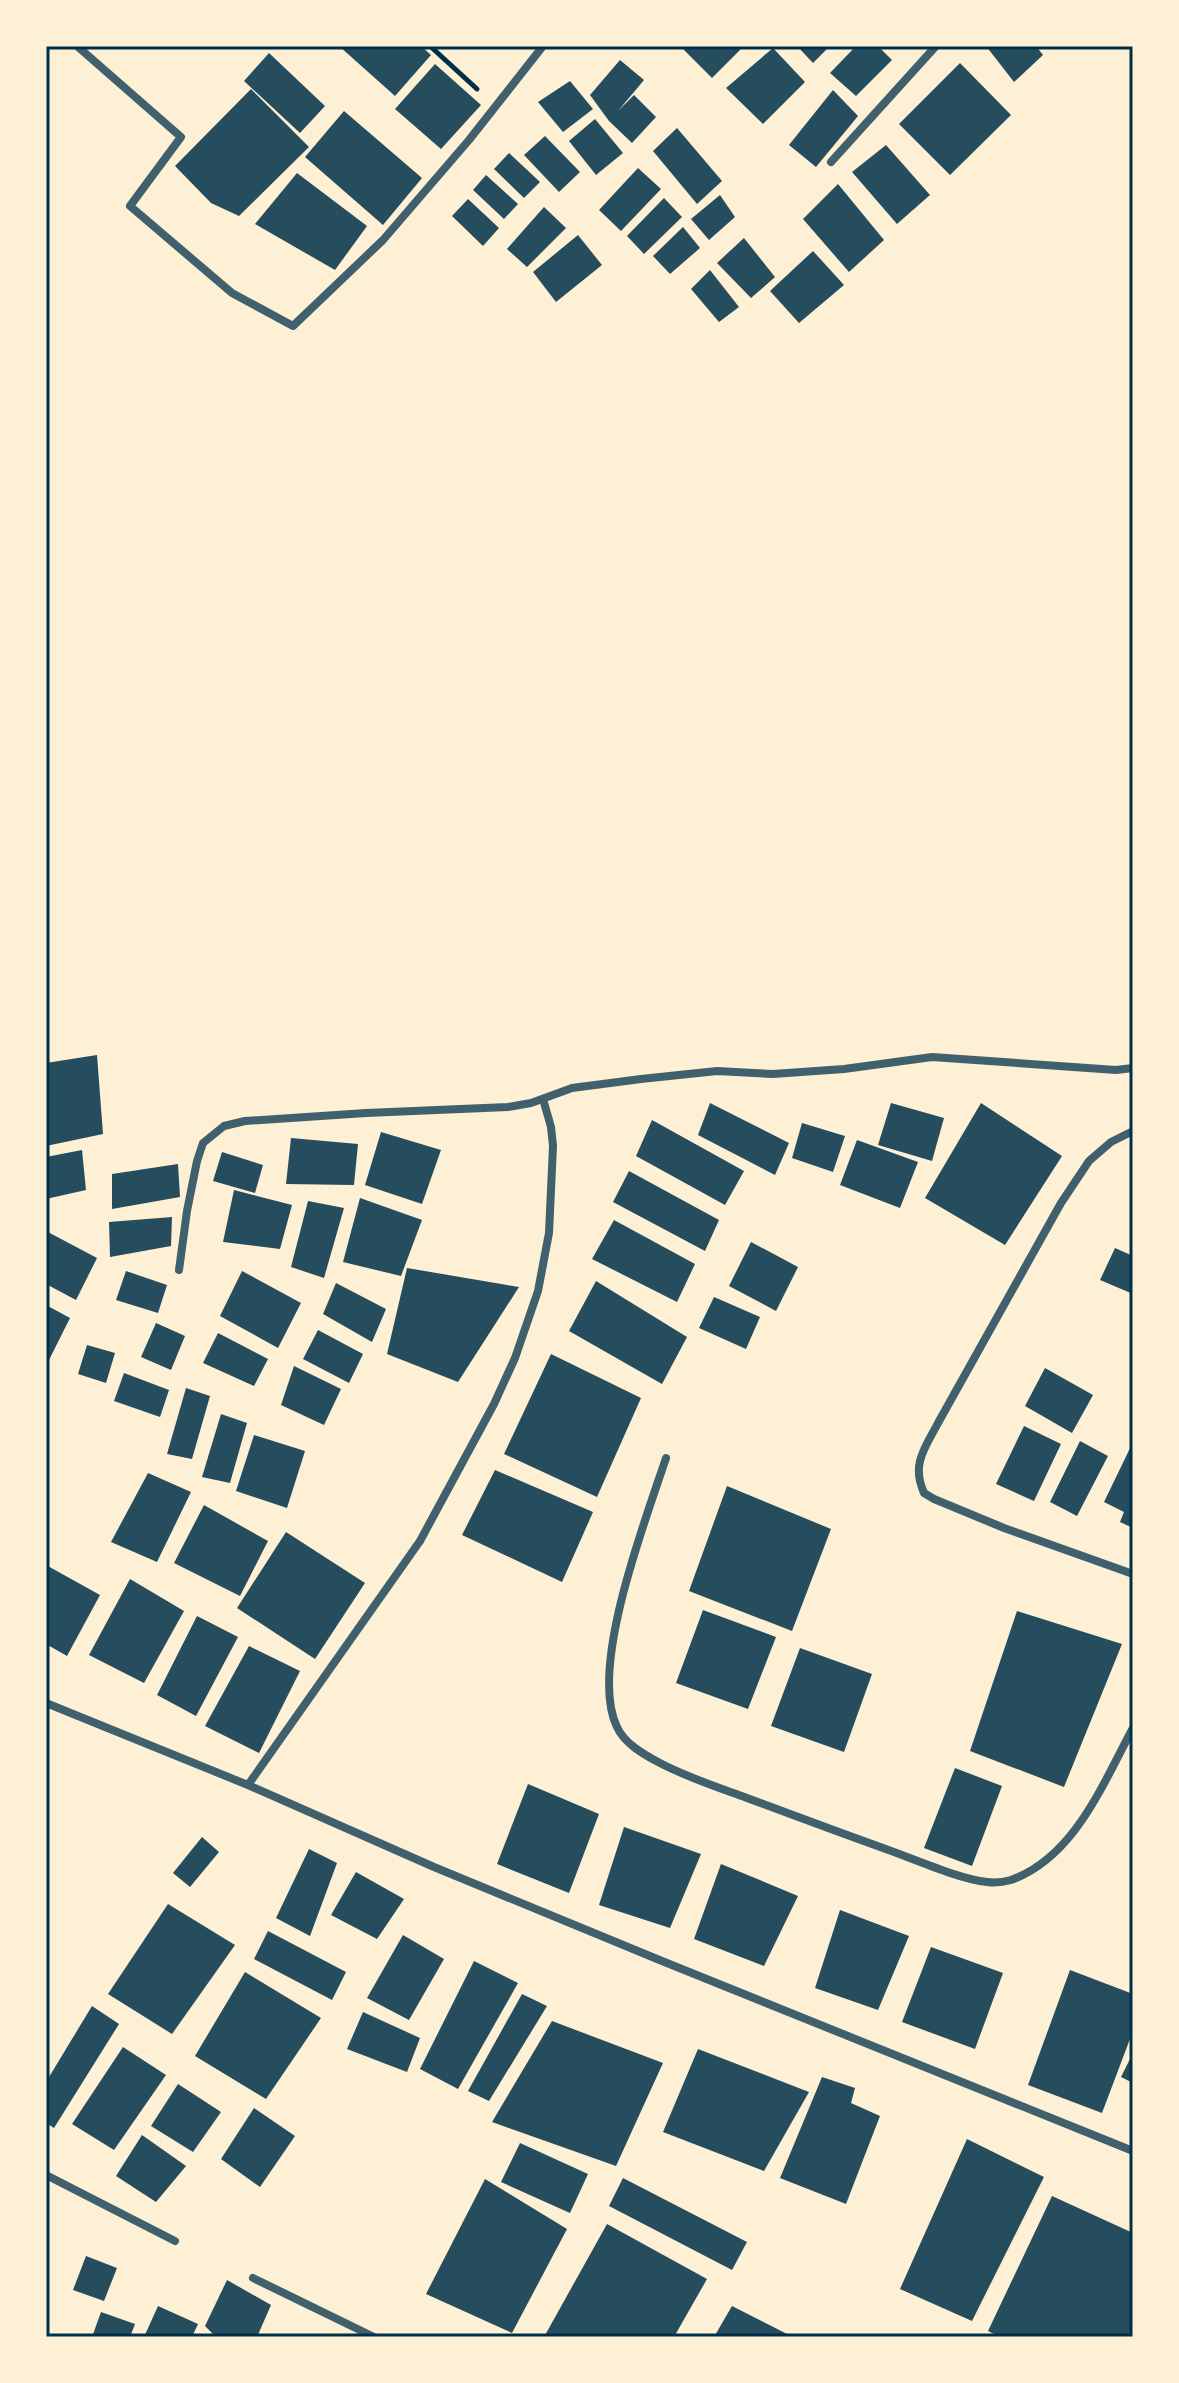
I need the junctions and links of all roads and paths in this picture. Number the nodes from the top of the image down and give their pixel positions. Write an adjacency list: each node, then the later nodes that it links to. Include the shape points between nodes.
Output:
1 (77, 46): 5 (street, via 181,137 130,206 232,293 293,326 383,240)
2 (430, 46): 5 (path)
3 (543, 46): 5 (street)
4 (936, 46): 6 (street)
5 (495, 106)
6 (831, 162)
7 (1133, 1068): 8 (street, via 932,1057 844,1069 717,1071 641,1079 572,1088)
8 (543, 1099): 10 (street, via 508,1107 224,1126 203,1143 197,1161); 15 (street, via 553,1146 549,1233 538,1291 515,1358 420,1541)
9 (1133, 1131): 12 (street, via 1089,1161 1061,1203 938,1423 918,1472 924,1493 934,1499)
10 (179, 1270)
11 (666, 1458): 14 (street, via 619,1608 610,1666 617,1729 634,1748 659,1763 922,1862 998,1882 1032,1869 1070,1836)
12 (1133, 1574)
13 (46, 1703): 15 (street)
14 (1133, 1730)
15 (248, 1785): 16 (street, via 648,1956)
16 (1133, 2151)
17 (46, 2175): 18 (street)
18 (175, 2241)
19 (253, 2278): 20 (street)
20 (374, 2337)

